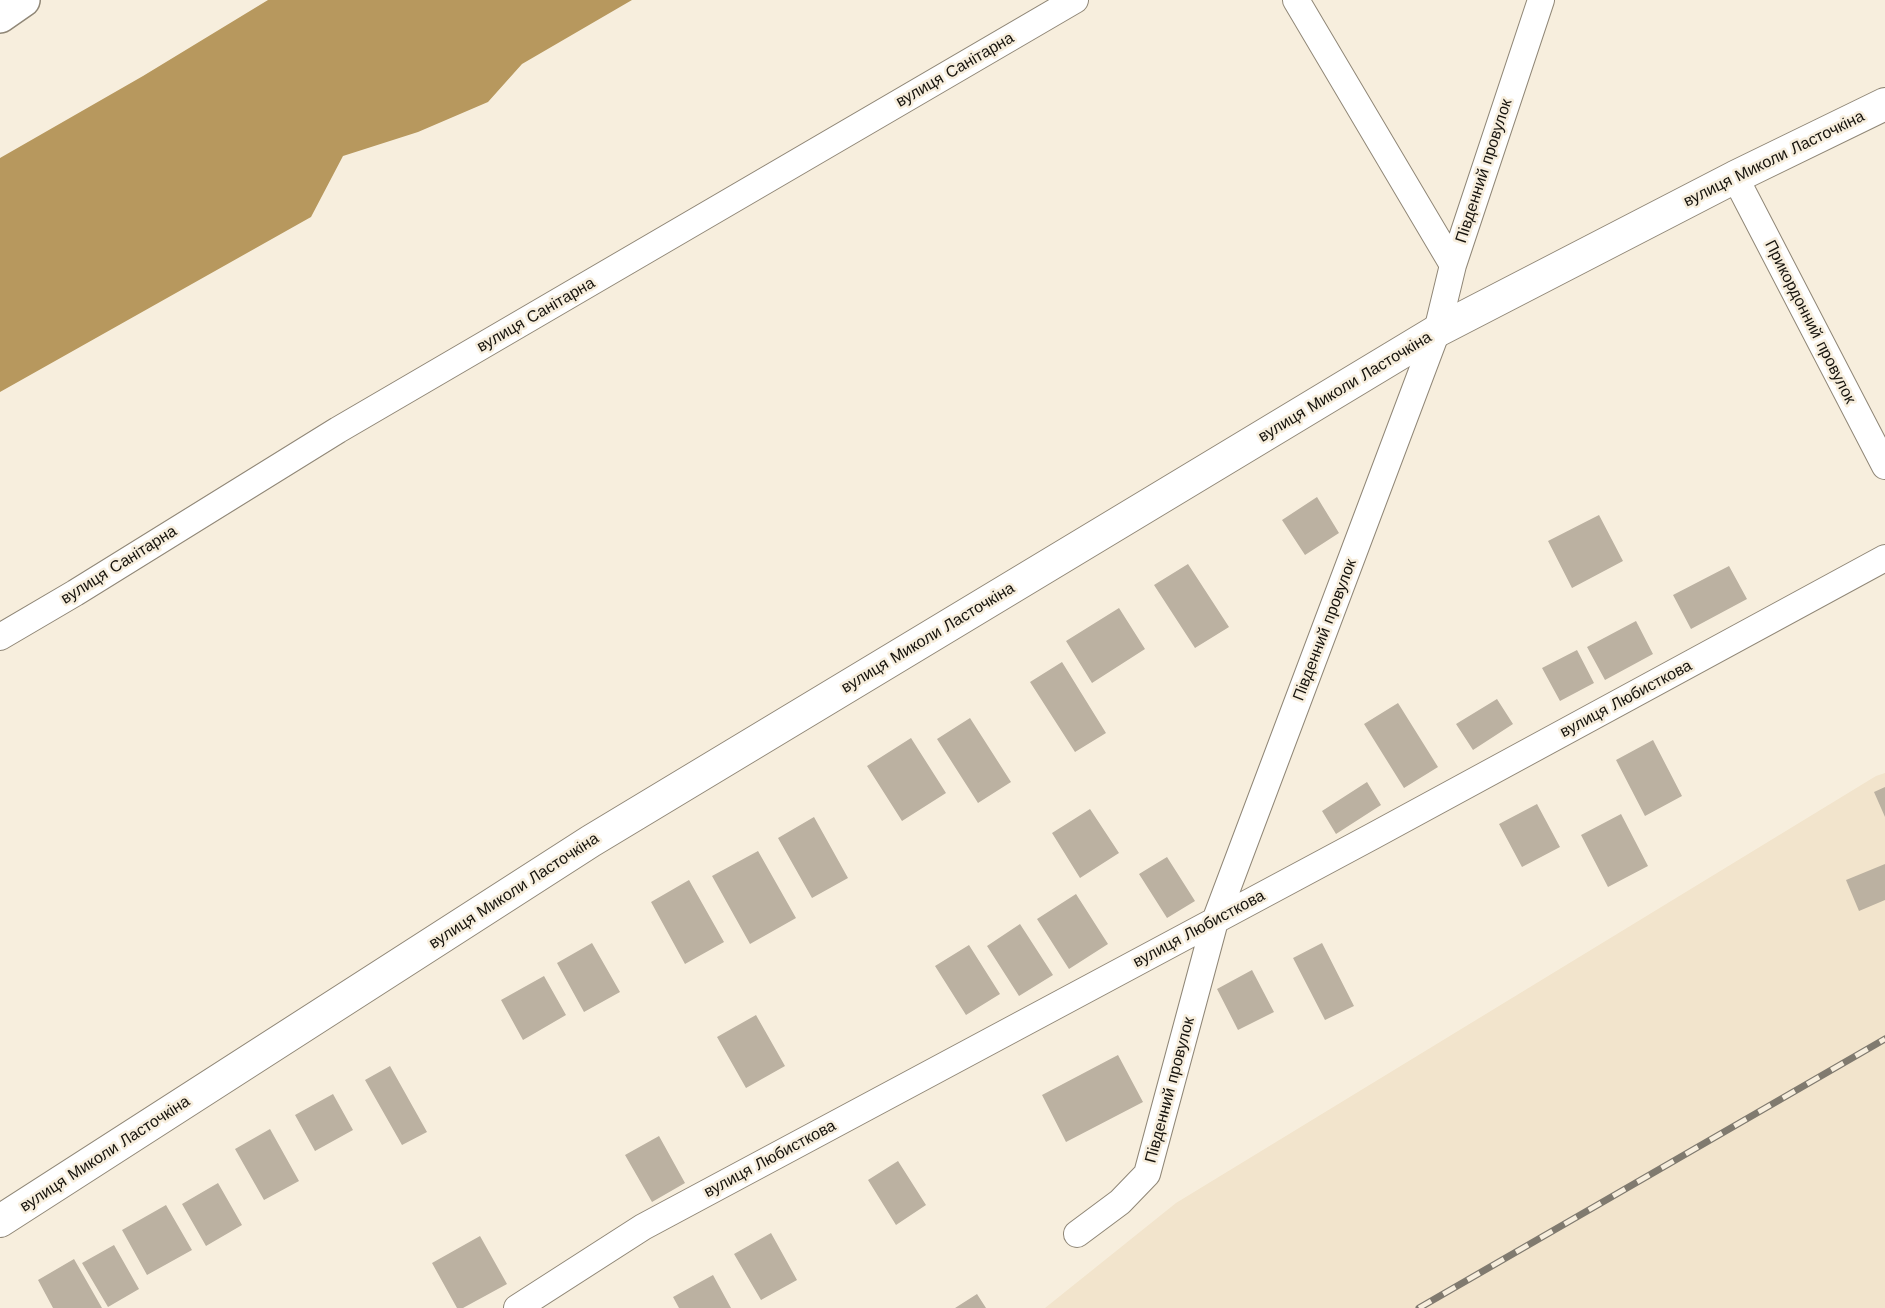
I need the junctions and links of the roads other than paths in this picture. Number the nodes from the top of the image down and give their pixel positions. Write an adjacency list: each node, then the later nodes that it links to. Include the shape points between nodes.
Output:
1 (23, 0): 5 (main road)
2 (1075, 0): 12 (street, вулиця Санітарна, via 338,430)
3 (1296, 0): 8 (street)
4 (1541, 0): 8 (street, Південний провулок)
5 (0, 15)
6 (1885, 104): 7 (street, вулиця Миколи Ласточкіна)
7 (1735, 177): 9 (street, вулиця Миколи Ласточкіна); 10 (street, Прикордонний провулок)
8 (1453, 265): 9 (street, Південний провулок)
9 (1437, 332): 13 (street, Південний провулок); 14 (street, вулиця Миколи Ласточкіна, via 591,841)
10 (1885, 466)
11 (1885, 558): 13 (street, вулиця Любисткова)
12 (0, 637)
13 (1215, 921): 15 (street, Південний провулок, via 1147,1174 1120,1202); 16 (street, вулиця Любисткова, via 643,1227)
14 (0, 1221)
15 (1077, 1234)
16 (517, 1308)

